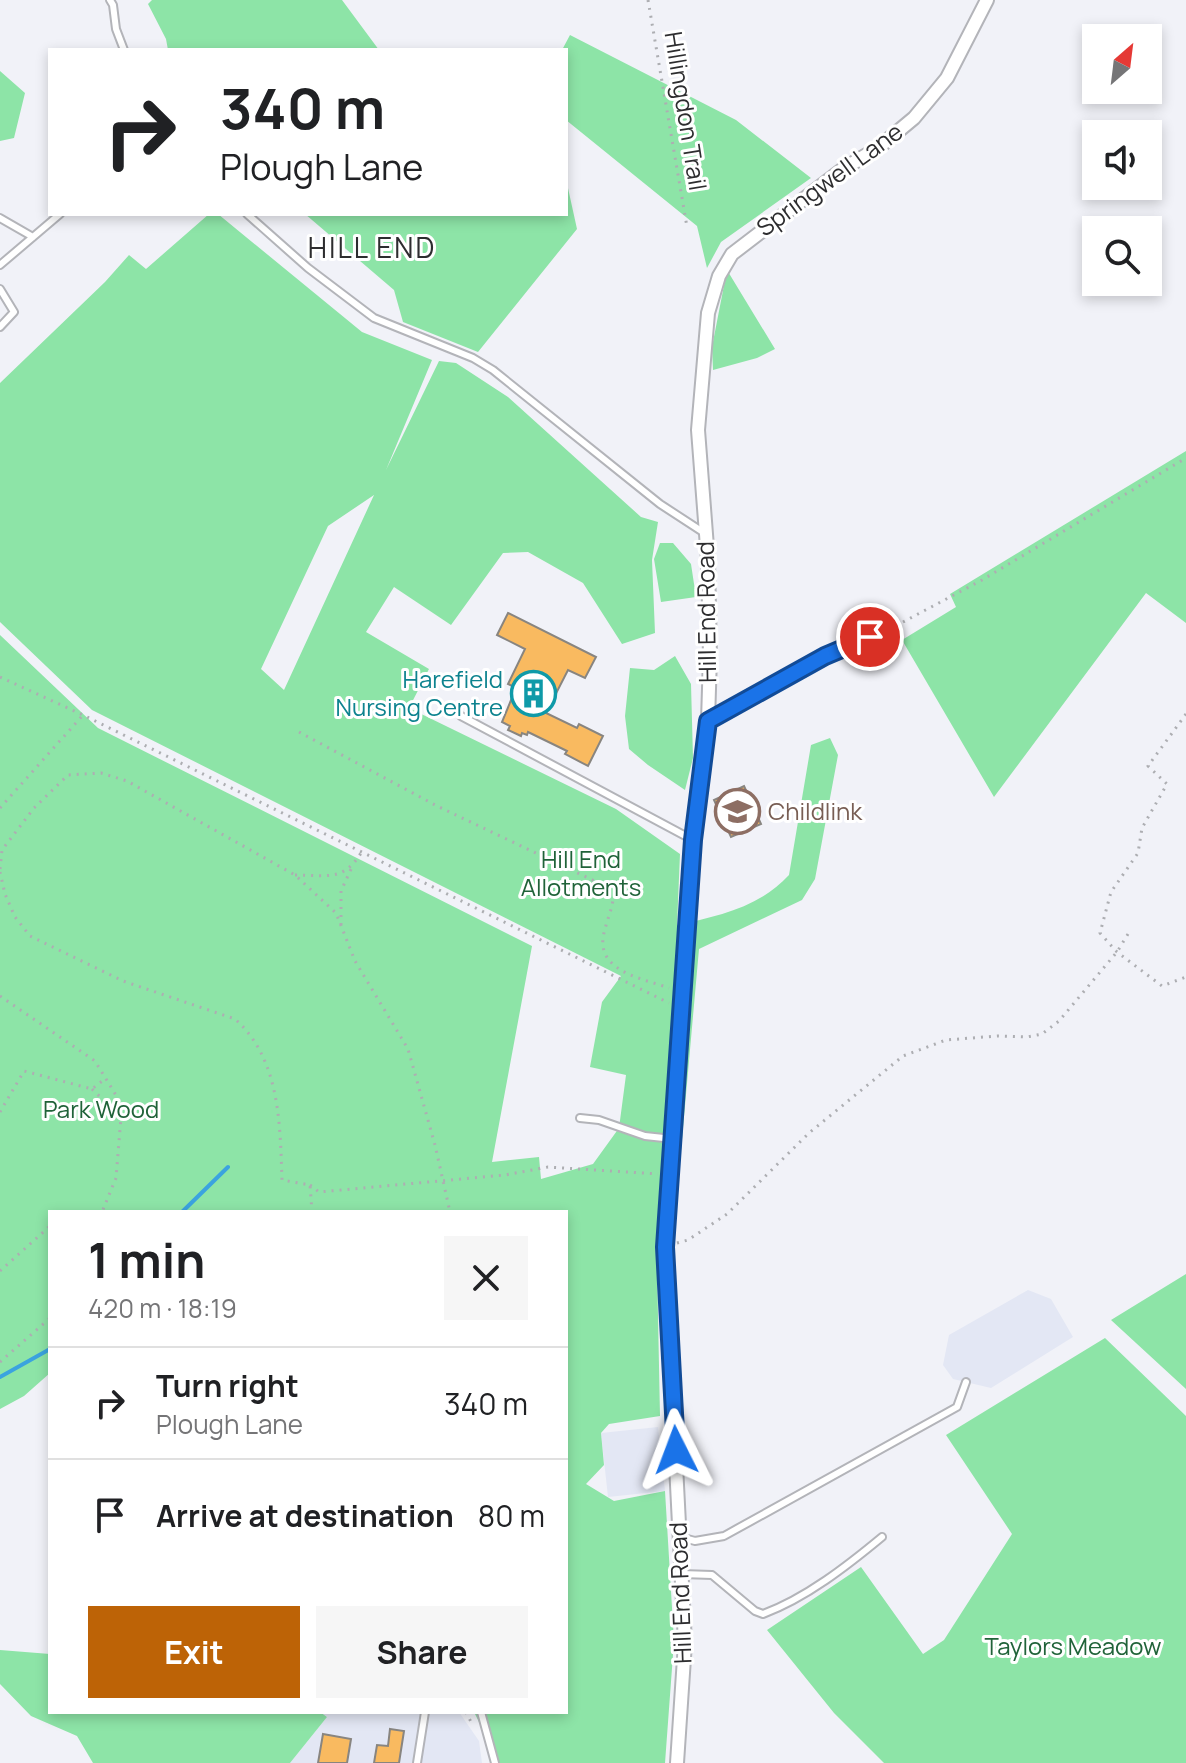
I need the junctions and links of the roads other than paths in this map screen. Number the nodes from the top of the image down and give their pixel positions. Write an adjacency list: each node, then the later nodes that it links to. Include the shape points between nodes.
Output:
1 (110, 0): 3 (lane)
2 (987, 0): 9 (street, Springwell Lane, via 947,78 914,118 732,254)
3 (123, 48)
4 (58, 216): 7 (lane)
5 (249, 216): 12 (lane, via 374,318 493,370 660,504)
6 (0, 218): 7 (lane)
7 (33, 237): 8 (lane)
8 (0, 265)
9 (719, 276): 12 (street, Hill End Road, via 708,313 698,430)
10 (0, 289): 11 (lane, via 14,312)
11 (0, 327)
12 (706, 534): 15 (street, Hill End Road)
13 (893, 628): 15 (street, via 825,656)
14 (461, 716): 16 (lane)
15 (708, 721): 16 (street, Hill End Road)
16 (693, 840): 18 (street, Hill End Road)
17 (580, 1118): 18 (lane)
18 (673, 1139): 20 (street, Hill End Road, via 665,1247)
19 (966, 1382): 20 (lane, via 957,1407 724,1536 695,1541)
20 (680, 1537): 22 (street, Hill End Road)
21 (882, 1537): 22 (lane, via 853,1561 763,1614 712,1575)
22 (682, 1574): 27 (street, Hill End Road, via 685,1643)
23 (425, 1714): 25 (lane)
24 (482, 1714): 26 (lane)
25 (417, 1763)
26 (495, 1763)
27 (677, 1763)

